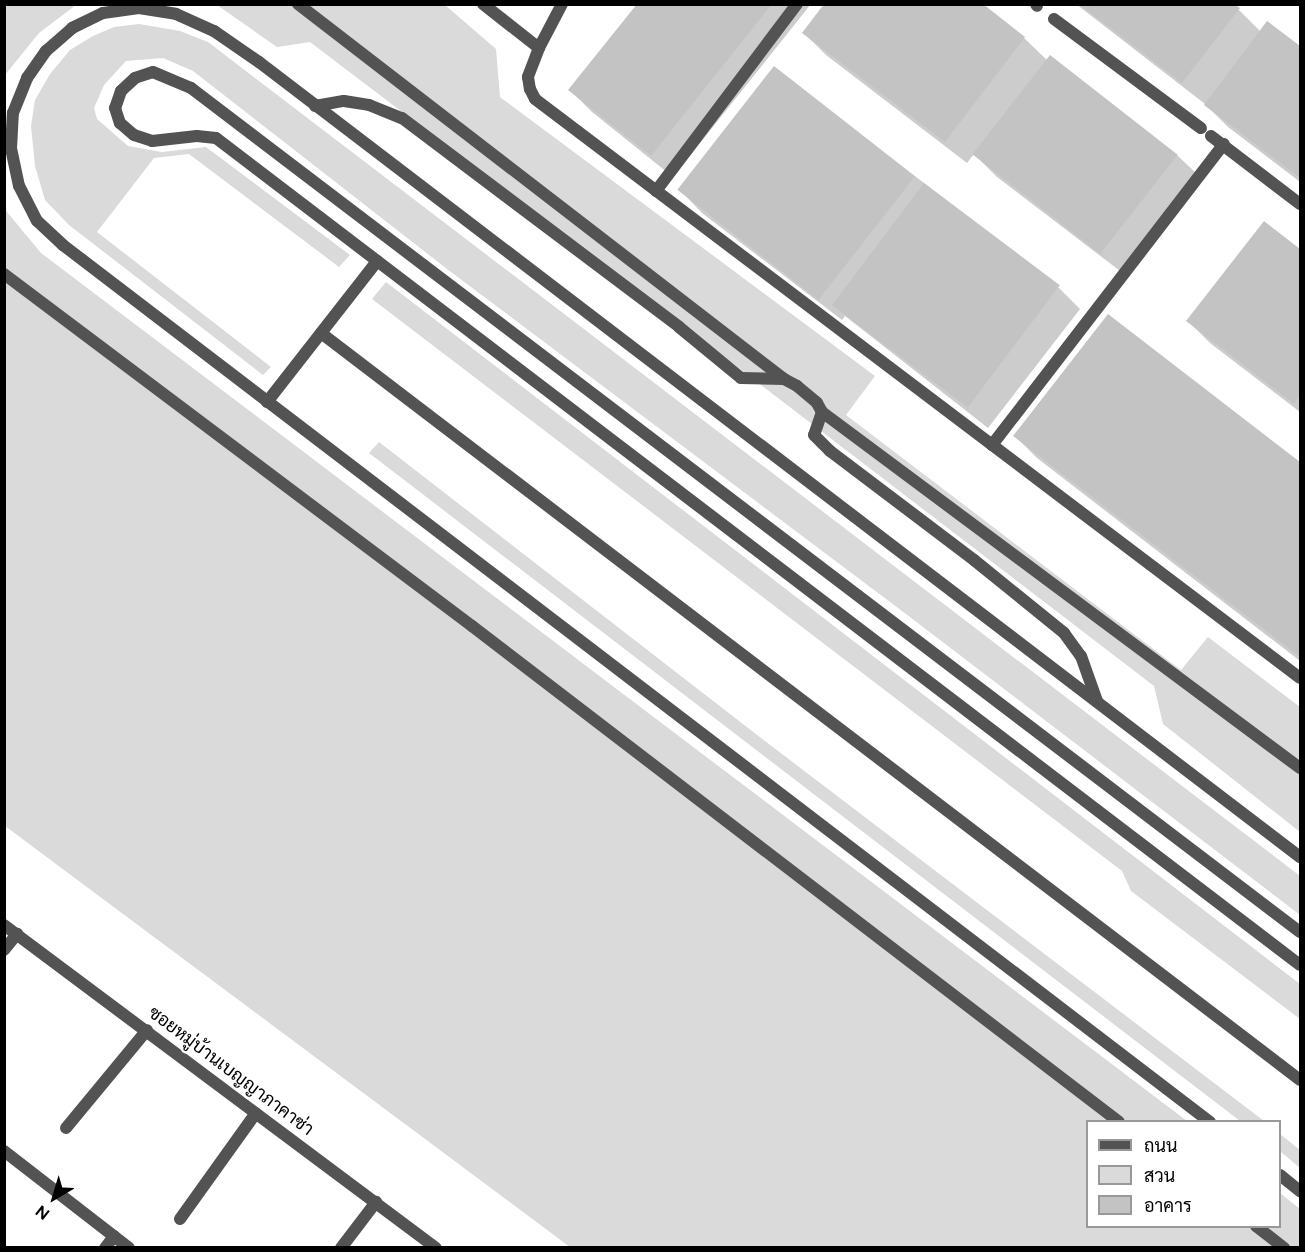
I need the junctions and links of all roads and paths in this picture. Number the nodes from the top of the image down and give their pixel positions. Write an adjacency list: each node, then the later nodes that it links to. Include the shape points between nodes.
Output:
1 (298, 4): 16 (street)
2 (483, 4): 6 (street)
3 (562, 4): 6 (street)
4 (797, 4): 11 (street)
5 (1054, 19): 8 (street)
6 (539, 48): 11 (street, via 528,77 535,99)
7 (315, 106): 16 (street, via 344,101 369,105 402,118 741,378); 17 (street, via 214,31 176,14 139,8 103,14 72,28 46,51 27,78 13,113 11,149 19,186 37,221); 21 (street)
8 (1200, 128)
9 (1211, 136): 10 (street)
10 (1224, 144): 12 (street); 19 (street)
11 (656, 191): 19 (street)
12 (1300, 204)
13 (377, 261): 15 (street); 25 (street, via 216,138 152,141 134,135 120,123 115,108 122,91 135,78 153,72 191,88); 28 (street)
14 (4, 274): 32 (street)
15 (321, 333): 17 (street); 30 (street)
16 (784, 379): 18 (street, via 817,403)
17 (267, 402): 33 (street)
18 (822, 412): 21 (street, via 814,435 830,451 1064,633 1081,657); 22 (street)
19 (992, 445): 20 (street)
20 (1300, 678)
21 (1098, 702): 23 (street)
22 (1300, 768)
23 (1300, 857)
24 (4, 925): 26 (street, ซอยหมู่บ้านเบญญาภาคาซ่า)
25 (1300, 932)
26 (17, 934): 27 (street); 29 (street, ซอยหมู่บ้านเบญญาภาคาซ่า)
27 (4, 950)
28 (1300, 965)
29 (147, 1030): 31 (street, ซอยหมู่บ้านเบญญาภาคาซ่า); 34 (street)
30 (1300, 1080)
31 (256, 1113): 38 (street, ซอยหมู่บ้านเบญญาภาคาซ่า); 39 (street)
32 (1116, 1120)
33 (1207, 1120)
34 (66, 1128)
35 (4, 1151): 41 (street)
36 (1281, 1176): 37 (street)
37 (1300, 1191)
38 (376, 1203): 44 (street); 45 (street, ซอยหมู่บ้านเบญญาภาคาซ่า)
39 (180, 1219)
40 (1257, 1228): 46 (street)
41 (114, 1236): 42 (street); 43 (street)
42 (105, 1248)
43 (129, 1248)
44 (341, 1248)
45 (436, 1248)
46 (1284, 1248)

